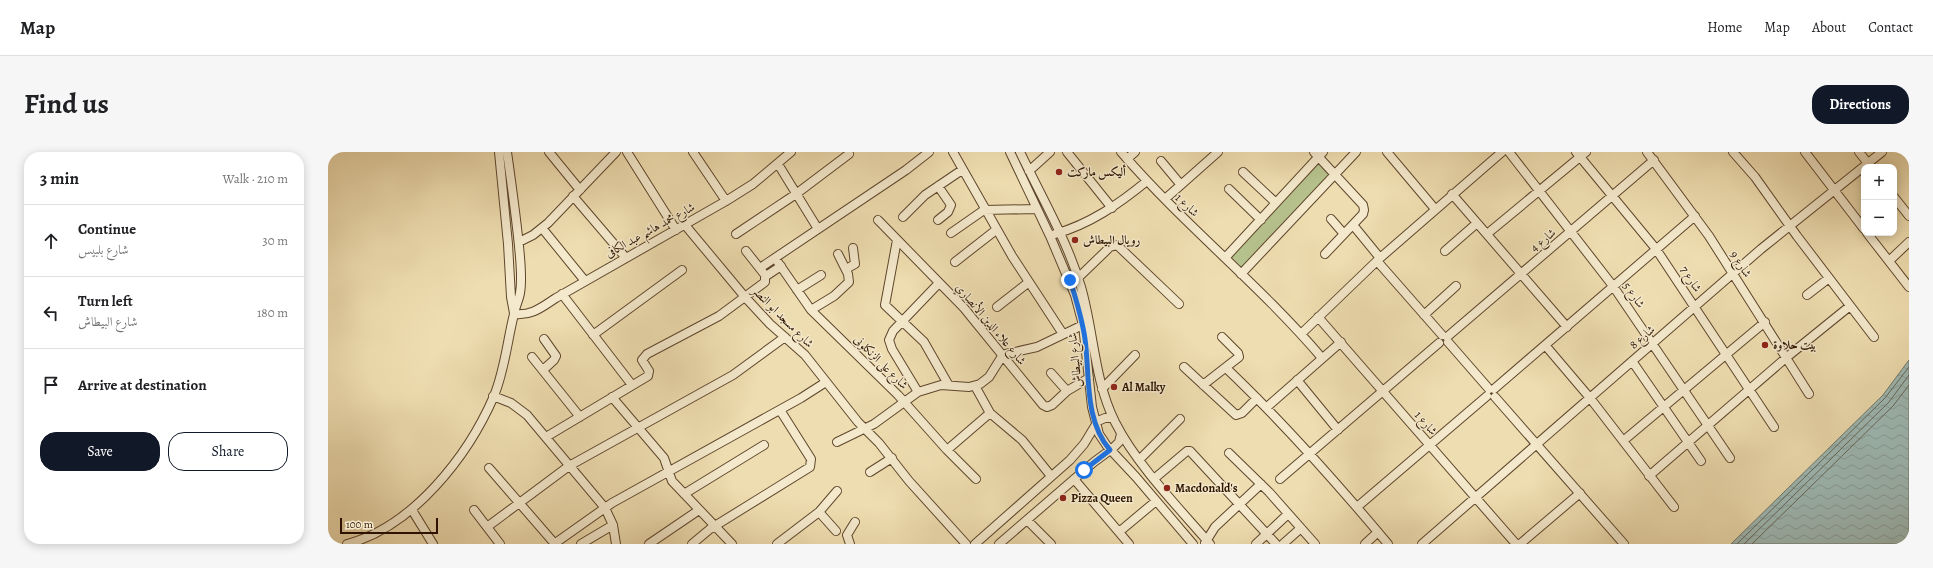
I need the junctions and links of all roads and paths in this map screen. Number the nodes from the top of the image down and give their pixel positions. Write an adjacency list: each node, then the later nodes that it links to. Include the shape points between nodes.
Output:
1 (499, 152): 124 (street, via 508,244 510,297)
2 (507, 152): 84 (street)
3 (549, 152): 45 (street)
4 (616, 152): 45 (street)
5 (627, 152): 73 (street)
6 (693, 152): 53 (street)
7 (791, 152): 32 (street, شارع محمد هاشم عبد الكافى)
8 (929, 152): 72 (street)
9 (953, 152): 35 (street)
10 (1010, 152): 56 (street, شارع البيطاش)
11 (1020, 152): 37 (street, شارع البيطاش)
12 (1050, 152): 37 (street)
13 (1067, 152): 55 (street)
14 (1121, 152): 29 (street, شارع 1)
15 (1135, 152): 29 (street)
16 (1218, 152): 41 (street)
17 (1356, 152): 39 (street)
18 (1502, 152): 48 (street)
19 (1509, 152): 46 (street, شارع 5)
20 (1647, 152): 31 (street, شارع 9)
21 (1733, 152): 70 (street, via 1755,177)
22 (1805, 152): 44 (street)
23 (1859, 152): 33 (street)
24 (1882, 152): 34 (street, شارع 8)
25 (849, 154): 47 (street)
26 (1318, 154): 39 (street); 54 (street)
27 (1393, 154): 57 (street)
28 (1581, 154): 46 (street); 50 (street, شارع 7)
29 (1127, 159): 40 (street, شارع 1)
30 (1161, 160): 41 (street)
31 (1654, 160): 50 (street, شارع 4); 59 (street, شارع 9)
32 (778, 164): 47 (street); 53 (street, شارع محمد هاشم عبد الكافى)
33 (1868, 164)
34 (1870, 164)
35 (962, 170): 42 (street); 58 (street)
36 (1861, 170): 44 (street, شارع 8)
37 (1029, 171): 77 (street, شارع البيطاش)
38 (1243, 172): 54 (street)
39 (1334, 175): 69 (street, via 1364,207 1363,214); 103 (street)
40 (1147, 181): 51 (street, شارع 1); 55 (street)
41 (1181, 185): 51 (street)
42 (938, 186): 61 (street); 64 (street, via 951,206)
43 (1229, 189): 65 (street)
44 (1834, 189): 67 (street); 70 (street, شارع 8)
45 (580, 190): 49 (street)
46 (1540, 191): 75 (street, شارع 5); 80 (street)
47 (796, 194): 72 (street); 78 (street)
48 (1452, 194): 57 (street); 66 (street)
49 (573, 196): 71 (street); 92 (street)
50 (1612, 196): 75 (street, شارع 4); 87 (street, شارع 7)
51 (1165, 200): 94 (street, شارع 1)
52 (1896, 200): 60 (street)
53 (726, 201): 68 (street, شارع محمد هاشم عبد الكافى)
54 (1276, 203): 65 (street)
55 (1112, 208): 77 (street)
56 (1037, 209): 58 (street); 81 (street, شارع البيطاش)
57 (1435, 209): 95 (street)
58 (984, 210): 74 (street); 76 (street)
59 (1695, 216): 87 (street); 102 (street, شارع 9)
60 (1909, 216)
61 (904, 217)
62 (1331, 219): 79 (street)
63 (878, 220): 83 (street, شارع علاء الدين الأنصاري)
64 (938, 220)
65 (1261, 220): 94 (street)
66 (1477, 223): 80 (street); 89 (street)
67 (1861, 224)
68 (685, 225): 73 (street, شارع محمد هاشم عبد الكافى); 118 (street, شارع مسجد ابو النصر)
69 (1353, 225): 79 (street); 95 (street)
70 (1789, 225): 102 (street, شارع 8); 108 (street)
71 (542, 228): 84 (street); 109 (street)
72 (818, 229): 93 (street)
73 (676, 230): 92 (street, شارع محمد هاشم عبد الكافى)
74 (996, 230): 97 (street); 110 (street)
75 (1571, 232): 104 (street, شارع 4); 113 (street, شارع 5)
76 (950, 233)
77 (1060, 233): 81 (street); 107 (street, شارع البيطاش)
78 (736, 234)
79 (1344, 234): 91 (street)
80 (1487, 234): 104 (street)
81 (1050, 236): 129 (street, شارع البيطاش)
82 (1869, 236): 96 (street)
83 (897, 240): 111 (street, شارع علاء الدين الأنصاري); 127 (street, via 885,304)
84 (519, 242): 124 (street, via 520,293)
85 (1909, 242): 96 (street)
86 (853, 248): 100 (street, via 855,264)
87 (1656, 249): 113 (street); 121 (street, شارع 7)
88 (746, 251): 99 (street)
89 (1445, 252)
90 (838, 254): 100 (street)
91 (1325, 254)
92 (626, 258): 109 (street, شارع محمد هاشم عبد الكافى)
93 (775, 258): 98 (street, شارع على الزنكلونى); 99 (street)
94 (1225, 258): 103 (street, شارع 1)
95 (1379, 260): 125 (street); 126 (street)
96 (1889, 260): 114 (street)
97 (954, 262)
98 (781, 266): 106 (street); 115 (street, شارع على الزنكلونى)
99 (760, 268): 106 (street)
100 (846, 269): 123 (street, via 850,278 847,285)
101 (682, 270): 133 (street)
102 (1733, 273): 121 (street, شارع 8); 128 (street, شارع 9)
103 (1241, 274): 132 (street, شارع 1)
104 (1521, 274): 130 (street); 137 (street, شارع 4)
105 (821, 275): 115 (street)
106 (766, 276): 118 (street, via 765,282)
107 (1078, 278): 119 (street, via 1112,246 1117,245); 129 (street, شارع البيطاش)
108 (1829, 278): 117 (street); 120 (street)
109 (585, 281): 116 (street, شارع محمد هاشم عبد الكافى)
110 (1029, 282): 122 (street); 131 (street)
111 (939, 283): 127 (street); 144 (street, شارع علاء الدين الأنصاري, via 964,308)
112 (1456, 286): 125 (street)
113 (1613, 286): 130 (street); 140 (street, شارع 5)
114 (1909, 287)
115 (797, 290): 123 (street, شارع على الزنكلونى)
116 (562, 294): 124 (street, شارع محمد هاشم عبد الكافى, via 533,312); 133 (street)
117 (1806, 295)
118 (745, 297): 134 (street, شارع مسجد ابو النصر); 157 (street, via 719,316 682,334 643,358 649,375)
119 (1179, 304)
120 (1850, 306): 136 (street); 146 (street)
121 (1694, 307): 140 (street, شارع 8); 143 (street, شارع 7)
122 (997, 308)
123 (811, 310): 172 (street, شارع على الزنكلونى)
124 (514, 314): 168 (street, via 505,360)
125 (1424, 315): 137 (street)
126 (1318, 317): 132 (street); 139 (street, شارع 1)
127 (903, 321): 156 (street, via 928,348); 165 (street, via 890,335 890,345)
128 (1765, 322): 143 (street); 146 (street, شارع 9)
129 (1086, 323): 131 (street); 153 (street, شارع البيطاش); 160 (street, شارع البيطاش)
130 (1566, 327): 141 (street)
131 (1063, 334): 144 (street, via 1037,347)
132 (1301, 334): 147 (street, شارع 1)
133 (593, 335): 157 (street)
134 (785, 337): 155 (street, شارع مسجد ابو النصر, via 805,355); 182 (street, via 733,375)
135 (1222, 337): 150 (street, via 1239,355)
136 (1874, 337)
137 (1444, 339): 164 (street, شارع 4); 166 (street)
138 (544, 340): 151 (street, via 556,356)
139 (1341, 342): 147 (street); 164 (street, شارع 1)
140 (1653, 343): 148 (street, شارع 8); 161 (street, شارع 5)
141 (1545, 345): 166 (street); 171 (street)
142 (1135, 355): 160 (street)
143 (1726, 355): 161 (street); 162 (street, شارع 7)
144 (1003, 356): 159 (street, via 989,377); 163 (street, شارع علاء الدين الأنصاري, via 1043,405 1052,405)
145 (532, 357): 151 (street)
146 (1787, 357): 162 (street); 167 (street, شارع 9)
147 (1322, 358): 154 (street)
148 (1632, 361): 171 (street, شارع 8); 174 (street)
149 (1184, 367): 158 (street)
150 (1226, 368): 158 (street); 170 (street)
151 (543, 370): 177 (street)
152 (1051, 373): 163 (street)
153 (1089, 378): 163 (street, شارع علاء الدين الأنصاري); 180 (street, شارع البيطاش)
154 (1297, 380): 173 (street); 185 (street)
155 (826, 382): 175 (street); 184 (street, شارع مسجد ابو النصر)
156 (948, 384): 159 (street); 165 (street)
157 (632, 385): 169 (street)
158 (1203, 385): 170 (street, via 1236,415 1242,413)
159 (975, 386): 176 (street)
160 (1102, 390): 178 (street, شارع البيطاش)
161 (1684, 390): 174 (street); 181 (street, شارع 5)
162 (1749, 390): 181 (street); 183 (street, شارع 7)
163 (1067, 391)
164 (1383, 391): 185 (street, شارع 4); 193 (street, شارع 1)
165 (918, 392): 172 (street)
166 (1491, 393): 191 (street); 193 (street)
167 (1809, 394)
168 (493, 396): 187 (street, via 522,410); 223 (street, via 483,418 453,464)
169 (612, 397): 177 (street); 182 (street)
170 (1257, 398): 173 (street)
171 (1590, 398): 188 (street); 191 (street, شارع 8)
172 (904, 402): 184 (street); 194 (street, شارع على الزنكلونى)
173 (1267, 407): 197 (street)
174 (1664, 407): 188 (street); 190 (street)
175 (780, 410): 204 (street); 231 (street, via 810,459 810,467)
176 (990, 413): 194 (street); 206 (street, via 1022,440)
177 (580, 417): 187 (street)
178 (1113, 418): 180 (street, via 1105,418); 186 (street, شارع البيطاش)
179 (1180, 419): 200 (street)
180 (1095, 424): 195 (street, شارع البيطاش); 206 (street, via 1078,452)
181 (1708, 425): 190 (street); 199 (street, شارع 5)
182 (638, 426): 202 (street); 204 (street, via 664,458)
183 (1774, 427)
184 (863, 429): 189 (street); 198 (street, شارع مسجد ابو النصر, via 879,442)
185 (1338, 430): 197 (street, شارع 4)
186 (1122, 434): 195 (street, via 1119,442); 200 (street, شارع البيطاش)
187 (546, 437): 202 (street)
188 (1623, 441): 207 (street)
189 (837, 442)
190 (1688, 442): 201 (street); 207 (street)
191 (1537, 444): 214 (street); 216 (street, شارع 8)
192 (764, 445): 215 (street)
193 (1430, 445): 216 (street, شارع 1); 220 (street)
194 (947, 450): 209 (street, شارع على الزنكلونى)
195 (1110, 450): 210 (street); 217 (street, شارع البيطاش)
196 (1229, 453): 212 (street)
197 (1310, 453): 211 (street, شارع 4); 220 (street)
198 (892, 458): 205 (street); 250 (street, شارع مسجد ابو النصر, via 909,481)
199 (1730, 458)
200 (1139, 460): 208 (street, شارع البيطاش)
201 (1701, 461)
202 (570, 466): 218 (street); 221 (street)
203 (489, 468): 218 (street)
204 (668, 471): 215 (street, via 672,481); 221 (street)
205 (870, 472)
206 (1051, 476): 251 (street)
207 (1649, 476): 222 (street)
208 (1155, 478): 219 (street, via 1185,452 1190,451); 238 (street, شارع البيطاش)
209 (976, 479)
210 (1074, 479): 228 (street); 235 (street)
211 (1280, 479)
212 (1261, 484): 219 (street); 227 (street)
213 (837, 491): 226 (street)
214 (1580, 493): 264 (street); 265 (street)
215 (684, 494): 225 (street)
216 (1475, 497): 262 (street, شارع 8); 263 (street, شارع 1)
217 (1156, 501): 235 (street); 255 (street, شارع البيطاش)
218 (519, 504): 232 (street); 242 (street)
219 (1240, 504): 237 (street); 238 (street, via 1215,527)
220 (1357, 507): 236 (street)
221 (605, 508): 230 (street); 242 (street)
222 (1674, 508)
223 (412, 510): 239 (street, via 373,535); 240 (street)
224 (474, 510): 232 (street)
225 (698, 510): 231 (street); 245 (street)
226 (819, 512): 234 (street); 248 (street)
227 (1288, 514): 233 (street); 237 (street)
228 (1027, 520): 252 (street); 253 (street)
229 (855, 522): 249 (street, via 848,535)
230 (613, 525): 243 (street); 244 (street)
231 (714, 527): 246 (street); 247 (street)
232 (487, 528): 241 (street)
233 (1301, 528): 258 (street); 259 (street)
234 (836, 532)
235 (1119, 532): 254 (street)
236 (1378, 532): 260 (street); 261 (street)
237 (1267, 534): 256 (street); 257 (street)
238 (1207, 543)
239 (347, 544)
240 (433, 544)
241 (500, 544)
242 (554, 544)
243 (581, 544)
244 (616, 544)
245 (649, 544)
246 (692, 544)
247 (732, 544)
248 (777, 544)
249 (850, 544)
250 (966, 544)
251 (975, 544)
252 (999, 544)
253 (1051, 544)
254 (1129, 544)
255 (1193, 544)
256 (1256, 544)
257 (1276, 544)
258 (1283, 544)
259 (1315, 544)
260 (1365, 544)
261 (1388, 544)
262 (1422, 544)
263 (1516, 544)
264 (1520, 544)
265 (1624, 544)

